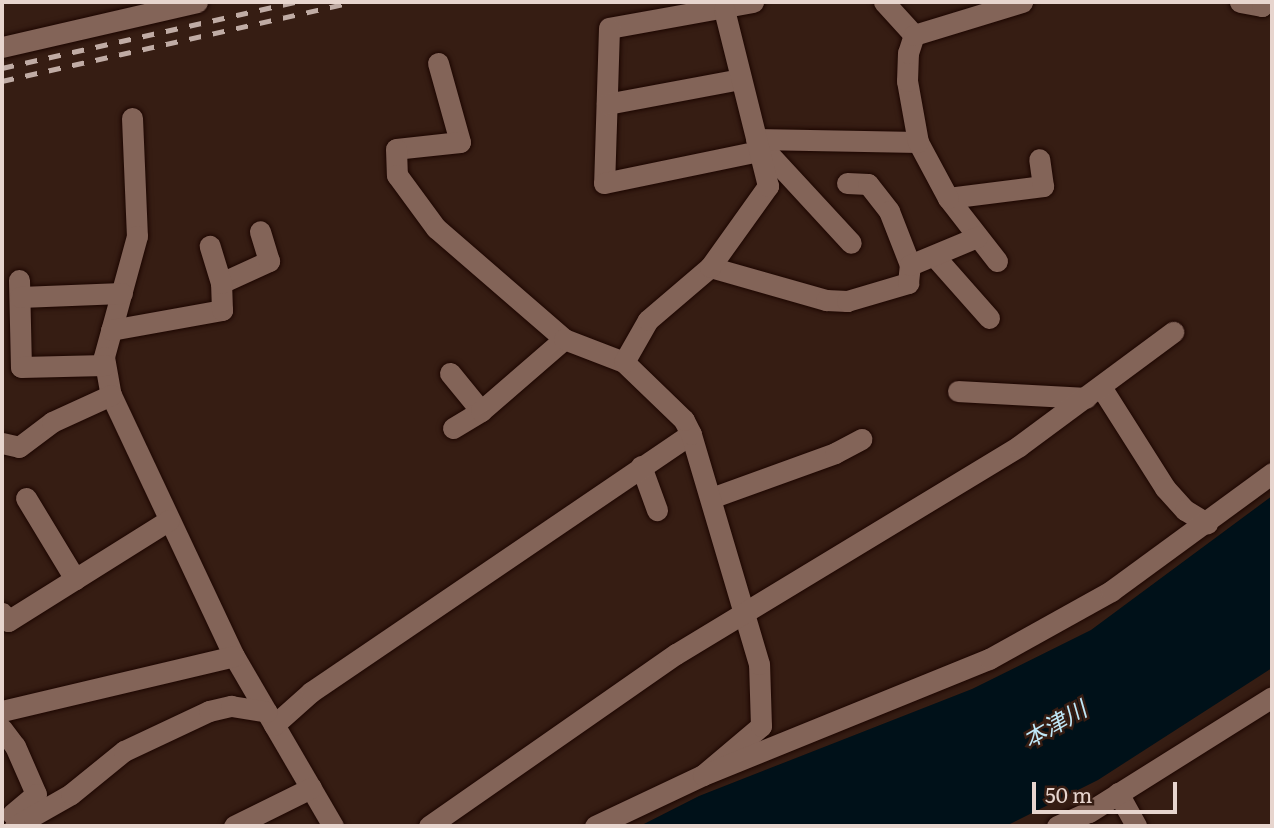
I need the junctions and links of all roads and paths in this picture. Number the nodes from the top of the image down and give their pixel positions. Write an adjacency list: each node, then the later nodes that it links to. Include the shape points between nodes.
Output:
1 (197, 2): 9 (street)
2 (753, 2): 7 (street)
3 (884, 2): 8 (street)
4 (1022, 2): 8 (street)
5 (1240, 2): 6 (street, via 1262,6)
6 (1263, 2)
7 (724, 9): 11 (street); 12 (street, via 609,28)
8 (914, 35): 14 (street, via 906,81)
9 (2, 47)
10 (438, 63): 32 (street, via 460,142 396,149 397,175 436,228)
11 (741, 79): 12 (street); 15 (street)
12 (607, 104): 15 (street, via 604,183)
13 (132, 118): 28 (street, via 137,236)
14 (918, 142): 15 (street); 18 (street)
15 (757, 145): 21 (street); 25 (street, via 768,187)
16 (1039, 159): 18 (street, via 1043,186)
17 (847, 183): 26 (street, via 868,184 889,211)
18 (948, 198): 20 (street)
19 (260, 231): 27 (street, via 269,261)
20 (977, 237): 23 (street); 24 (street)
21 (851, 243)
22 (210, 246): 27 (street)
23 (936, 258): 26 (street); 29 (street)
24 (997, 261)
25 (710, 267): 26 (street, via 826,300 847,301); 33 (street, via 649,320)
26 (911, 282)
27 (221, 283): 30 (street, via 222,310)
28 (122, 293): 30 (street); 34 (street, via 20,288 21,367)
29 (989, 318)
30 (111, 330): 34 (street)
31 (1174, 332): 37 (street)
32 (564, 339): 33 (street); 39 (street)
33 (624, 362): 41 (street, via 684,420)
34 (105, 365): 38 (street)
35 (450, 373): 39 (street)
36 (958, 391): 37 (street)
37 (1094, 392): 50 (street, via 1166,488 1185,510); 52 (street, via 1019,446)
38 (111, 395): 43 (street, via 52,422 19,447); 49 (street)
39 (481, 411): 40 (street)
40 (453, 428)
41 (691, 434): 44 (street); 47 (street)
42 (861, 439): 47 (street, via 835,453)
43 (2, 443)
44 (641, 466): 48 (street); 57 (street)
45 (1272, 473): 50 (street)
46 (26, 498): 51 (street)
47 (711, 498): 52 (street)
48 (657, 510)
49 (169, 520): 51 (street); 54 (street)
50 (1207, 523): 59 (street, via 1111,591 989,659)
51 (75, 579): 53 (street, via 8,621)
52 (747, 612): 59 (street, via 763,691 761,726); 65 (street, via 615,693)
53 (2, 613)
54 (234, 656): 56 (street); 57 (street)
55 (1272, 697): 61 (street)
56 (2, 711)
57 (270, 718): 60 (street); 62 (street, via 231,706 209,711 124,751 71,794)
58 (2, 729): 62 (street, via 15,746 36,794 9,816)
59 (703, 775): 66 (street)
60 (311, 788): 63 (street); 64 (street)
61 (1118, 793): 67 (street); 68 (street)
62 (15, 826)
63 (234, 826)
64 (333, 826)
65 (429, 826)
66 (594, 826)
67 (1057, 826)
68 (1136, 826)

